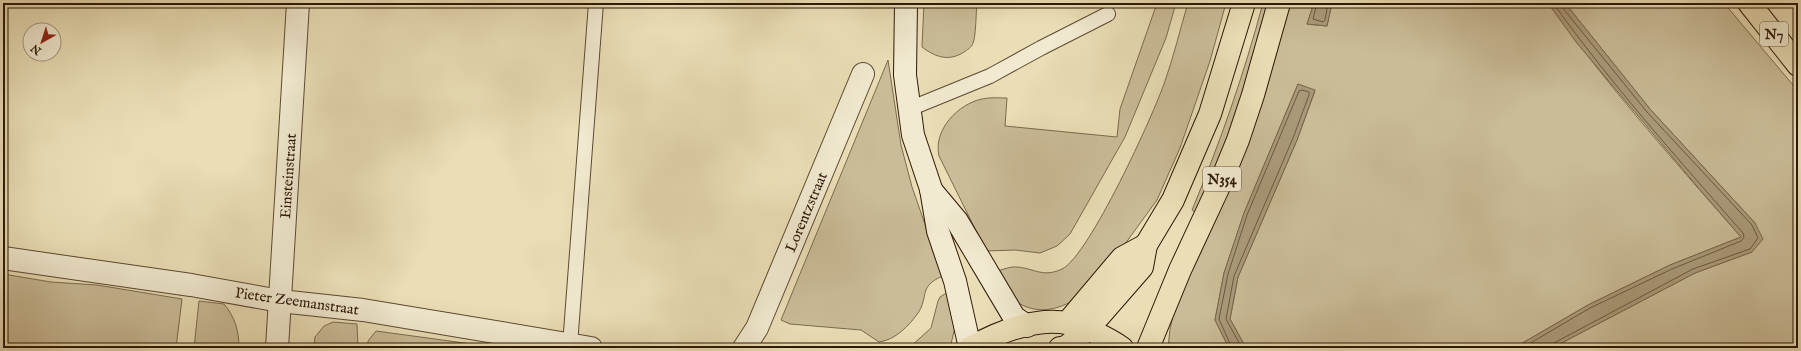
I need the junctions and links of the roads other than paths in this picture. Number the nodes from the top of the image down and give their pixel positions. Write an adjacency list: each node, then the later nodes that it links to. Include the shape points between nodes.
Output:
1 (298, 3): 14 (street, Einsteinstraat)
2 (596, 3): 18 (lane)
3 (906, 3): 10 (street, via 905,75)
4 (1244, 3): 12 (main road, N354, via 1210,114 1173,200)
5 (1279, 3): 25 (main road, N354, via 1238,140)
6 (1750, 3): 8 (main road, N7)
7 (1108, 14): 10 (lane, via 990,76)
8 (1798, 65)
9 (863, 74): 21 (street, Lorentzstraat, via 757,328)
10 (909, 109): 11 (street, via 913,135)
11 (931, 189): 16 (street, via 957,221 1014,317); 22 (street, via 938,231 955,281)
12 (1146, 245): 15 (main road, via 1122,258); 17 (main road, N354, via 1142,267)
13 (3, 258): 14 (street, Pieter Zeemanstraat, via 191,285)
14 (280, 301): 18 (street, Pieter Zeemanstraat, via 362,310); 19 (street, Einsteinstraat)
15 (1067, 323): 16 (main road); 17 (main road)
16 (1027, 326): 22 (main road, via 998,335)
17 (1087, 330): 23 (main road, N354, via 1066,347); 24 (main road)
18 (570, 345): 20 (street, Pieter Zeemanstraat)
19 (277, 348)
20 (591, 348)
21 (744, 348)
22 (970, 348)
23 (1060, 348)
24 (1122, 348)
25 (1148, 348)

